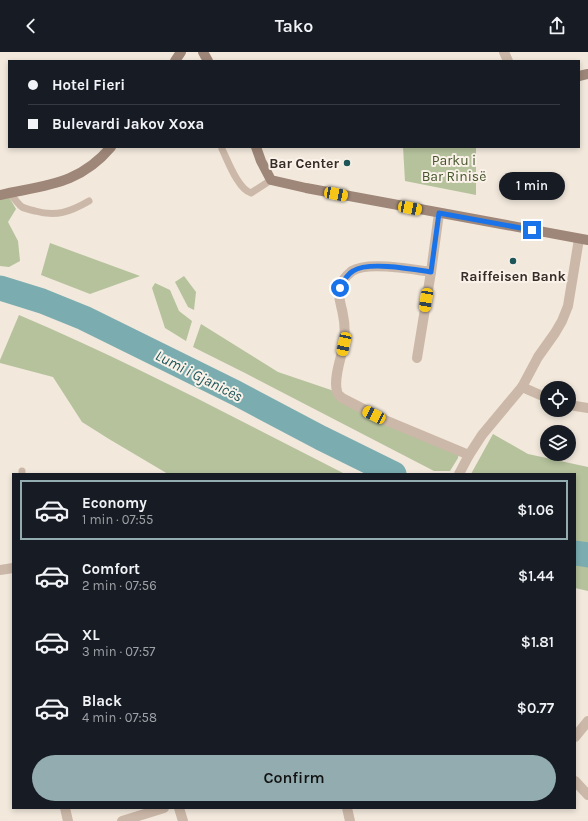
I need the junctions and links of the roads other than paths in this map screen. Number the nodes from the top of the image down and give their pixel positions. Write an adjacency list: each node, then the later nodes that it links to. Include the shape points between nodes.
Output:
1 (110, 148): 5 (main road, via 96,163 78,175 61,182)
2 (256, 148): 4 (main road)
3 (222, 149): 4 (lane, via 245,191 251,193)
4 (271, 180): 7 (main road)
5 (5, 194): 6 (lane, via 22,207 54,214 75,210)
6 (89, 201)
7 (439, 213): 8 (main road); 9 (street)
8 (583, 239): 11 (street, via 568,306 555,333)
9 (431, 272): 10 (street); 15 (street, via 360,267 344,279 339,294 344,344 336,383 337,392 342,398)
10 (417, 358)
11 (522, 387): 12 (street); 15 (street, via 494,420)
12 (540, 395)
13 (576, 405): 14 (street)
14 (588, 408)
15 (467, 460): 16 (street)
16 (460, 473)
17 (12, 568): 18 (street)
18 (0, 570)
19 (588, 721): 20 (street)
20 (576, 736)
21 (576, 781): 22 (street)
22 (588, 795)
23 (65, 809): 27 (street)
24 (161, 809): 28 (street)
25 (179, 809): 29 (street)
26 (347, 809): 30 (street)
27 (68, 821)
28 (122, 821)
29 (183, 821)
30 (350, 821)

